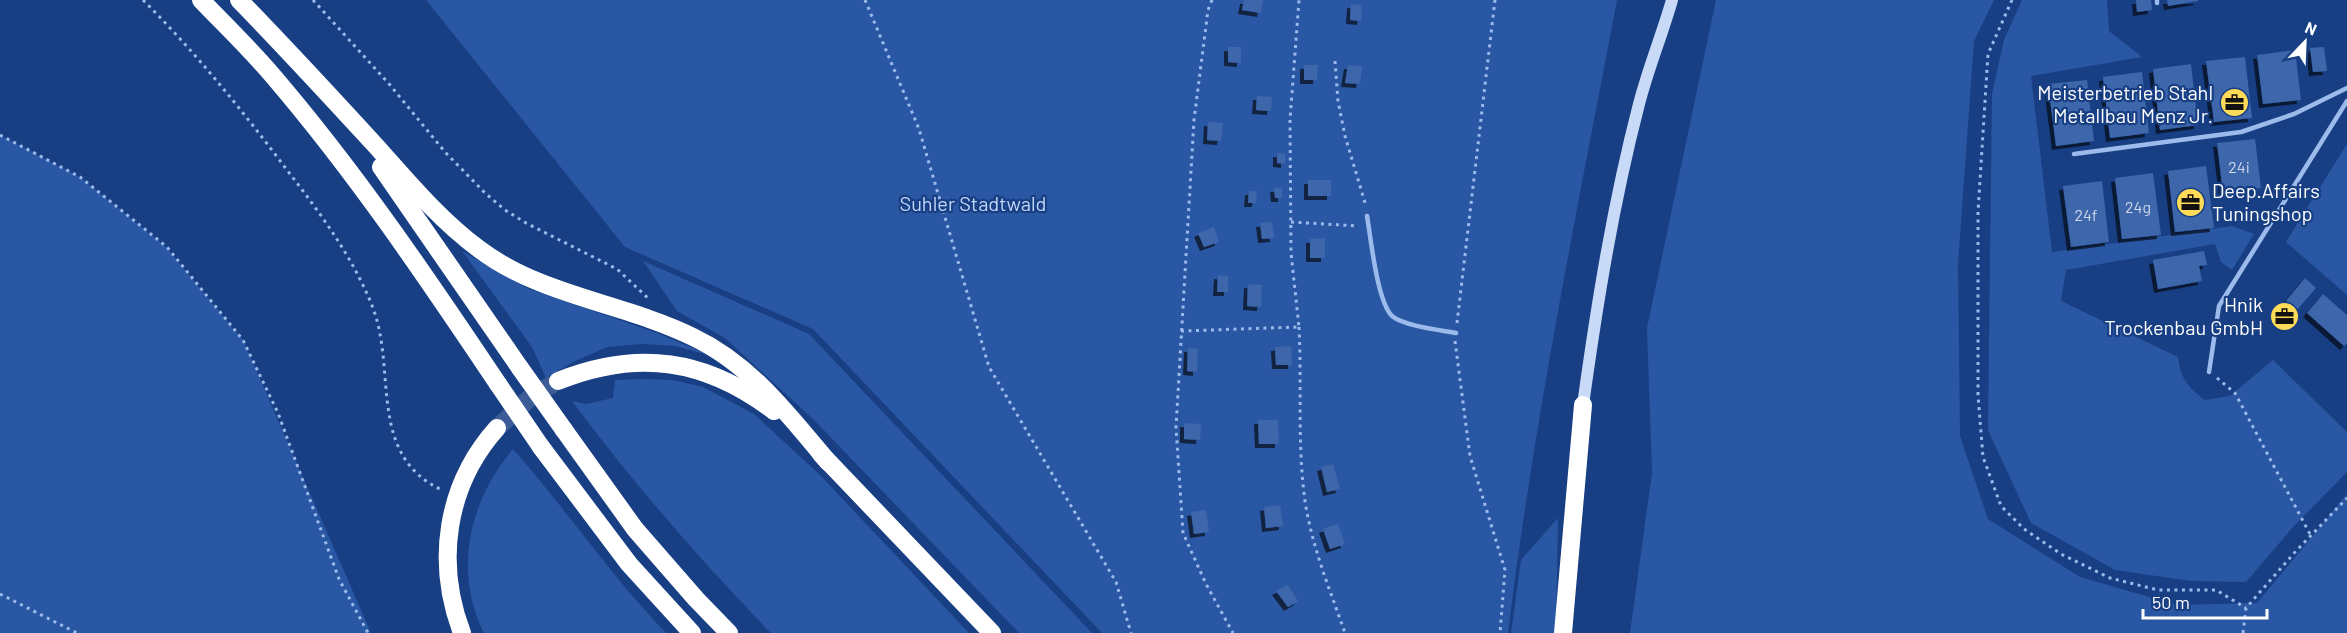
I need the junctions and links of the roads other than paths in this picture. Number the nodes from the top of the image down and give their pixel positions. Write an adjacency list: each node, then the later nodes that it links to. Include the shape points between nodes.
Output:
1 (201, 0): 16 (highway, bridge, via 272,74 338,156 418,265 541,447 630,564)
2 (240, 0): 4 (highway)
3 (1672, 0): 12 (main road, via 1642,93 1618,189)
4 (300, 63): 14 (highway, via 426,200 479,249 531,278 659,323 713,348 760,384); 17 (highway, bridge, via 364,143 635,529)
5 (2347, 88): 7 (lane, via 2294,114 2241,132)
6 (2347, 100): 10 (lane, via 2219,306)
7 (2074, 154)
8 (1367, 216): 9 (lane, via 1380,296 1393,316 1418,327)
9 (1456, 333)
10 (2209, 372)
11 (558, 381): 14 (highway, via 626,362 696,369 754,396)
12 (1583, 405): 19 (highway)
13 (497, 428): 15 (highway, via 471,464 450,523 447,552 451,597)
14 (828, 462): 18 (highway)
15 (462, 633)
16 (692, 633)
17 (729, 633)
18 (992, 633)
19 (1563, 633)

